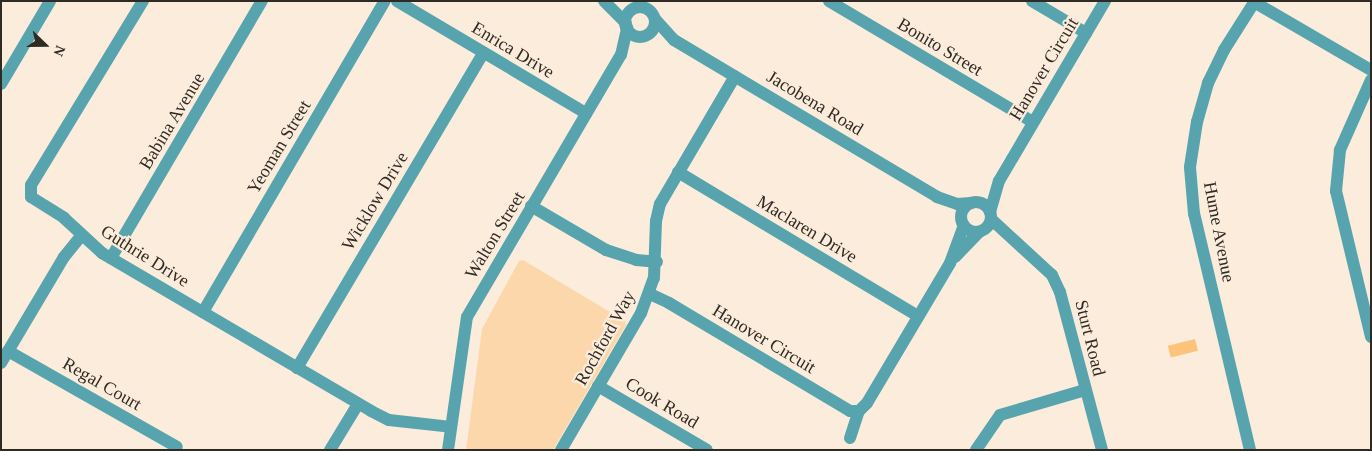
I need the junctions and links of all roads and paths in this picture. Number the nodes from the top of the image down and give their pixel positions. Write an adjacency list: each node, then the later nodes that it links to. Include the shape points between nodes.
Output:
1 (50, 1): 23 (street)
2 (143, 1): 34 (street, Guthrie Drive, via 30,190 31,198 64,218)
3 (262, 1): 36 (street, Babina Avenue)
4 (385, 1): 40 (street, Yeoman Street)
5 (396, 1): 18 (street, Enrica Drive)
6 (658, 1): 13 (street)
7 (829, 1): 25 (street, Bonito Street)
8 (1032, 1): 15 (street)
9 (1105, 1): 15 (street, Hanover Circuit)
10 (1254, 1): 20 (street); 59 (street, Hume Avenue, via 1208,83 1197,122 1190,167 1194,214)
11 (605, 2): 12 (street); 14 (street)
12 (640, 6): 13 (street, via 648,9); 14 (street, via 628,14)
13 (654, 17): 16 (street, via 654,28); 17 (street, Jacobena Road)
14 (626, 25): 16 (street, via 632,34); 19 (street, Walton Street)
15 (1086, 33): 25 (street, Hanover Circuit)
16 (646, 36): 17 (street, Jacobena Road); 19 (street, Walton Street)
17 (674, 40): 21 (street, Jacobena Road)
18 (483, 52): 24 (street, Enrica Drive); 45 (street, Wicklow Drive)
19 (621, 55): 24 (street, Walton Street)
20 (1371, 70)
21 (735, 76): 26 (street, Rochford Way); 28 (street, Jacobena Road)
22 (1371, 80): 42 (street, via 1340,150 1336,191)
23 (1, 84)
24 (586, 113): 30 (street, Walton Street)
25 (1033, 122): 27 (street, Hanover Circuit)
26 (678, 172): 37 (street, Rochford Way, via 658,212); 41 (street, Maclaren Drive)
27 (999, 181): 29 (street); 31 (street)
28 (937, 197): 29 (street, Jacobena Road, via 957,204); 32 (street, Jacobena Road)
29 (972, 203): 31 (street, via 983,204); 32 (street, via 963,210)
30 (532, 206): 37 (street, via 606,250 636,260); 50 (street, Walton Street, via 467,317)
31 (990, 216): 33 (street); 35 (street, Sturt Road)
32 (963, 224): 33 (street, via 971,231); 38 (street)
33 (981, 231): 35 (street, Sturt Road); 38 (street)
34 (81, 236): 36 (street, Guthrie Drive); 43 (street, via 64,257)
35 (1023, 247): 47 (street, Sturt Road, via 1052,275 1060,292)
36 (111, 258): 40 (street, Guthrie Drive)
37 (656, 262): 39 (street, Rochford Way)
38 (950, 262): 41 (street)
39 (650, 294): 46 (street, Rochford Way); 49 (street, Hanover Circuit, via 850,411)
40 (203, 312): 45 (street, Guthrie Drive)
41 (918, 316): 49 (street, via 868,403)
42 (1371, 338)
43 (8, 351): 44 (street); 52 (street, Regal Court)
44 (1, 363)
45 (297, 368): 48 (street, Guthrie Drive)
46 (598, 386): 53 (street, Cook Road); 56 (street, Rochford Way)
47 (1085, 390): 57 (street, via 1000,415); 58 (street, Sturt Road)
48 (358, 404): 50 (street, Guthrie Drive, via 389,420); 54 (street)
49 (859, 411): 51 (street)
50 (451, 428): 55 (street, Walton Street)
51 (850, 438)
52 (177, 448)
53 (701, 448)
54 (330, 450)
55 (448, 450)
56 (561, 450)
57 (976, 450)
58 (1102, 450)
59 (1250, 450)

